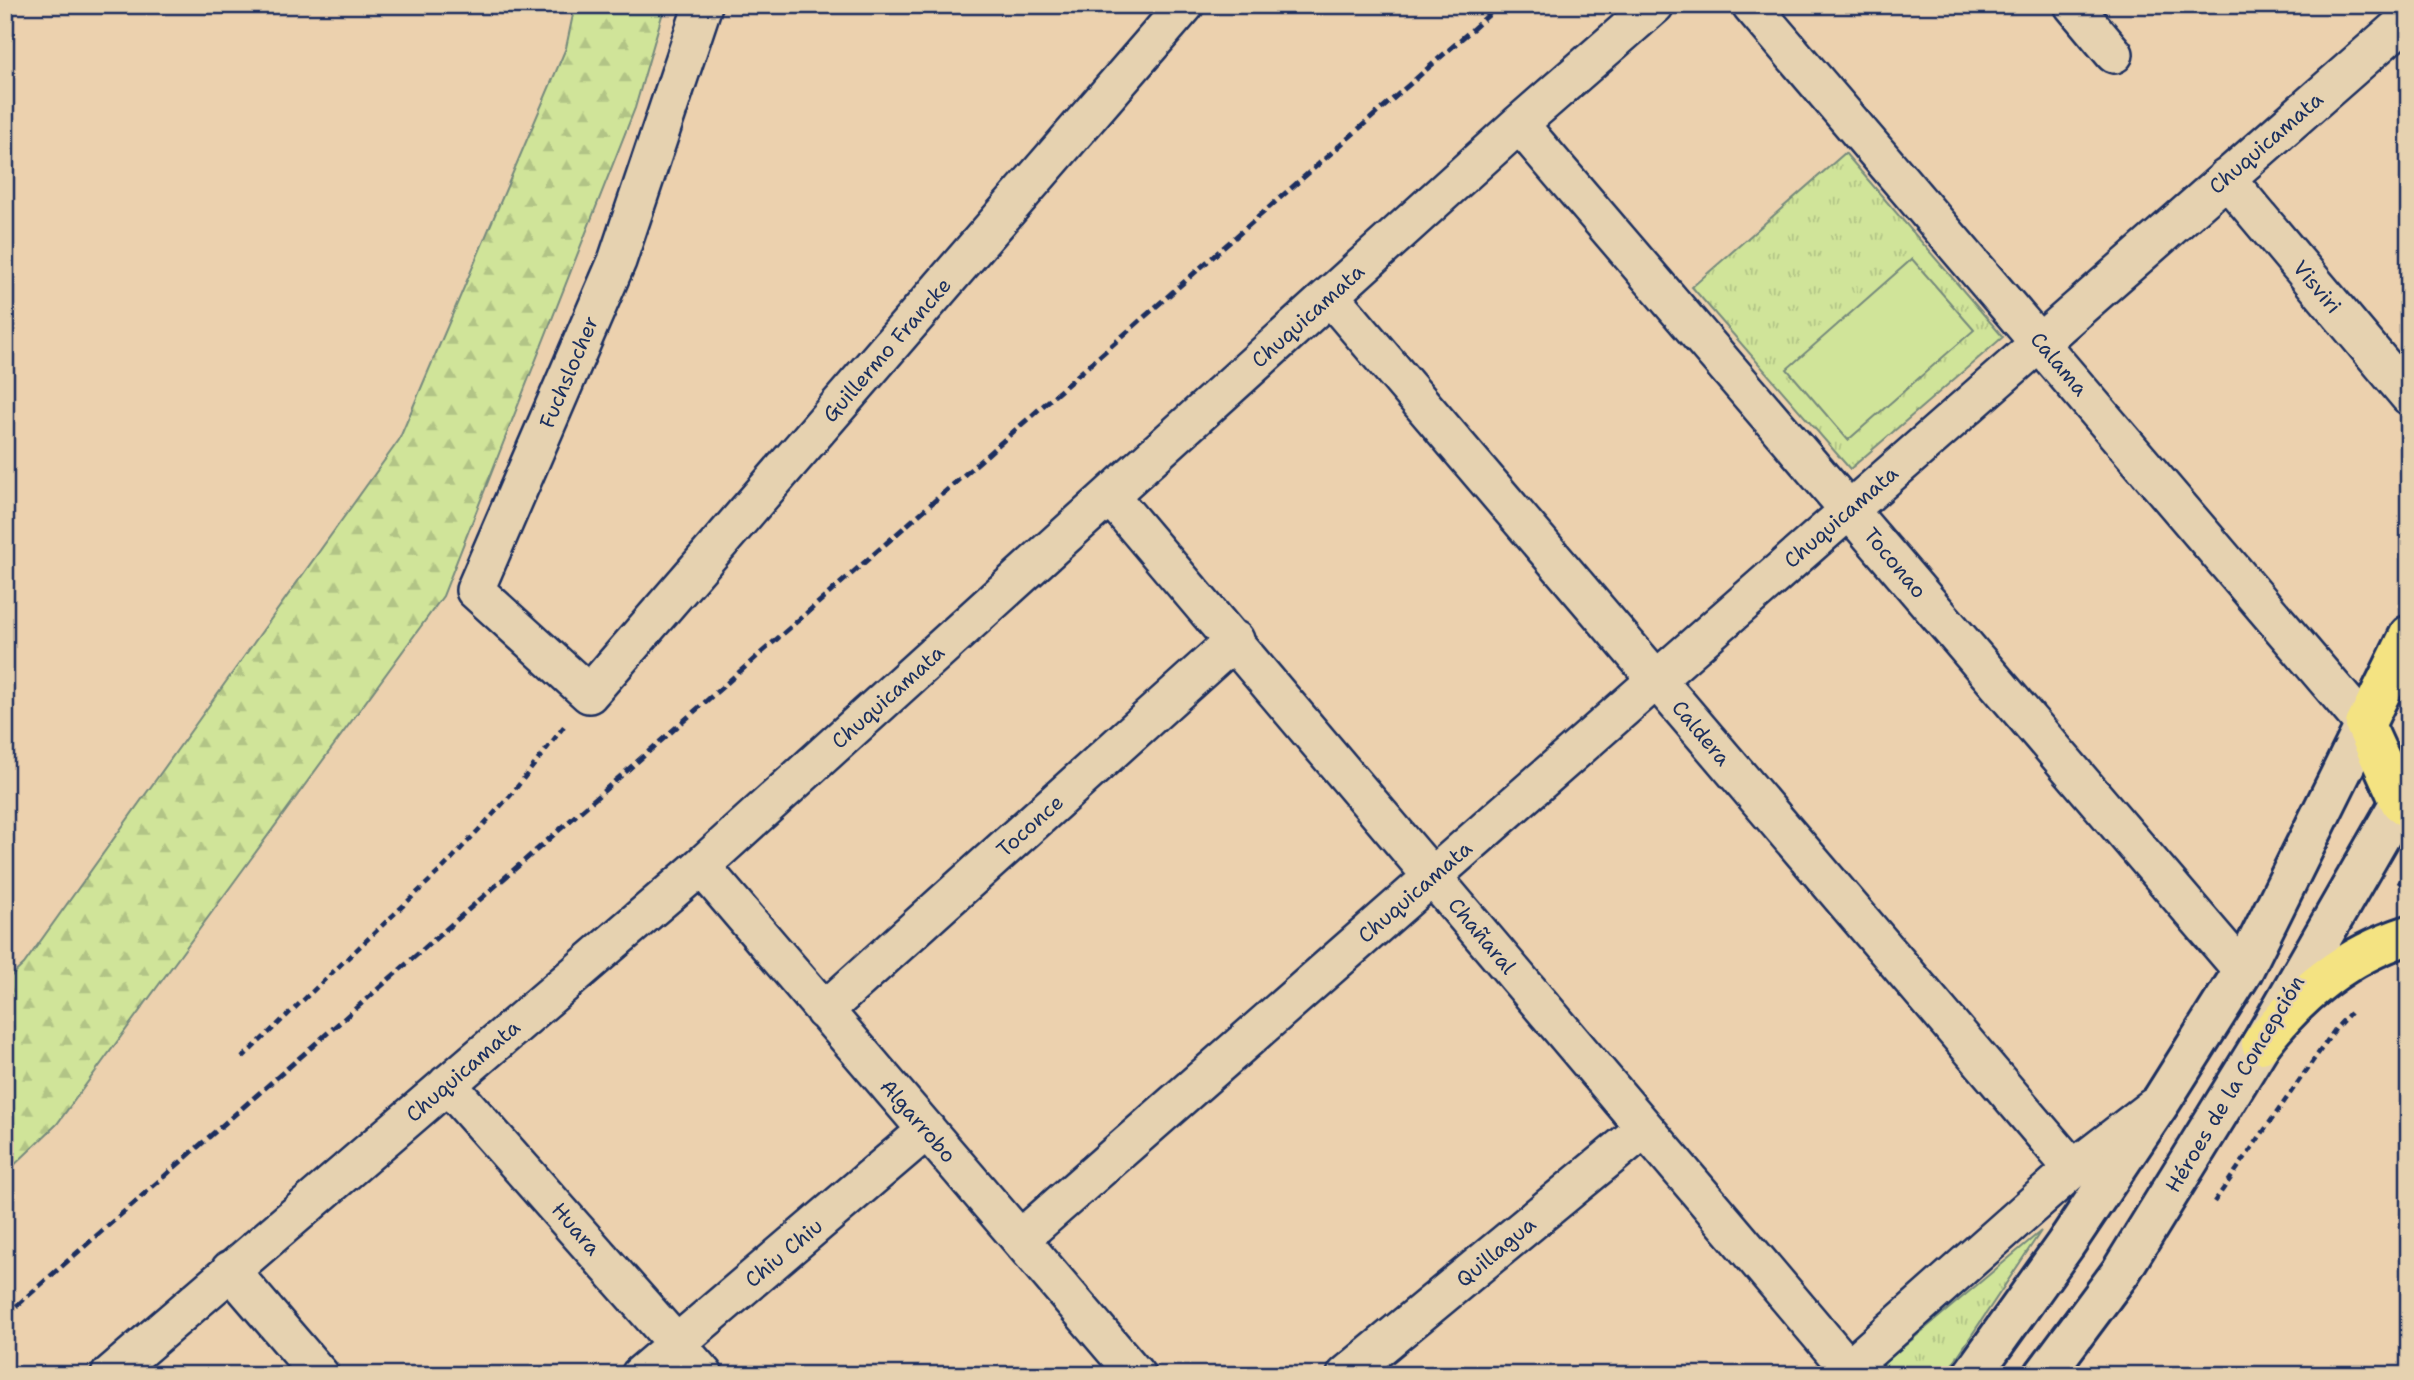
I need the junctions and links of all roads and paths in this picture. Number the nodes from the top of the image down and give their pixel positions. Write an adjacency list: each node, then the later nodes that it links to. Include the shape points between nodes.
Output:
1 (703, 5): 18 (street, Fuchslocher, via 617,261 475,590)
2 (1185, 5): 18 (street, Guillermo Francke)
3 (1655, 5): 8 (street, Chuquicamata)
4 (1751, 5): 11 (street, Calama)
5 (2073, 5): 7 (street)
6 (2409, 18): 9 (street, Chuquicamata)
7 (2114, 54)
8 (1518, 124): 10 (street, Chuquicamata); 14 (street, Toconao)
9 (2226, 178): 11 (street, Chuquicamata); 12 (street, Visviri)
10 (1330, 296): 13 (street, Chuquicamata); 17 (street, Caldera)
11 (2040, 342): 14 (street, Chuquicamata); 19 (street, Calama)
12 (2409, 396)
13 (1110, 496): 16 (street, Chañaral); 22 (street, Chuquicamata)
14 (1849, 510): 17 (street, Chuquicamata); 25 (street, Toconao)
15 (2409, 635): 19 (main road)
16 (1235, 640): 23 (street, Chañaral); 27 (street, Toconce)
17 (1656, 680): 23 (street, Chuquicamata); 34 (street, Caldera)
18 (589, 694): 29 (path, via 509,796 445,866)
19 (2365, 725): 20 (main road); 21 (main road); 25 (street)
20 (2409, 757)
21 (2406, 798): 28 (street, Héroes de la Concepción)
22 (701, 866): 27 (street, Algarrobo); 30 (street, Chuquicamata)
23 (1432, 876): 32 (street, Chañaral); 36 (street, Chuquicamata)
24 (2409, 935): 28 (main road, via 2347,961 2285,1013)
25 (2243, 971): 31 (street)
26 (2357, 1007): 35 (path, via 2336,1028)
27 (824, 1011): 33 (street, Algarrobo)
28 (2261, 1044): 47 (street, Héroes de la Concepción, via 2120,1273)
29 (242, 1058)
30 (447, 1084): 37 (street, Chuquicamata); 38 (street, Huara)
31 (2162, 1100): 34 (street); 46 (street)
32 (1645, 1128): 39 (street, Chañaral); 45 (street, Quillagua)
33 (927, 1130): 36 (street, Algarrobo); 38 (street, Chiu Chiu)
34 (2073, 1169): 39 (street)
35 (2211, 1207)
36 (1020, 1239): 44 (street, Algarrobo)
37 (230, 1270): 40 (street, Chuquicamata); 41 (street)
38 (677, 1344): 42 (street, Chiu Chiu); 43 (street, Huara)
39 (1848, 1373)
40 (110, 1375)
41 (320, 1375)
42 (640, 1375)
43 (704, 1375)
44 (1136, 1375)
45 (1346, 1375)
46 (1972, 1375)
47 (2044, 1375)

